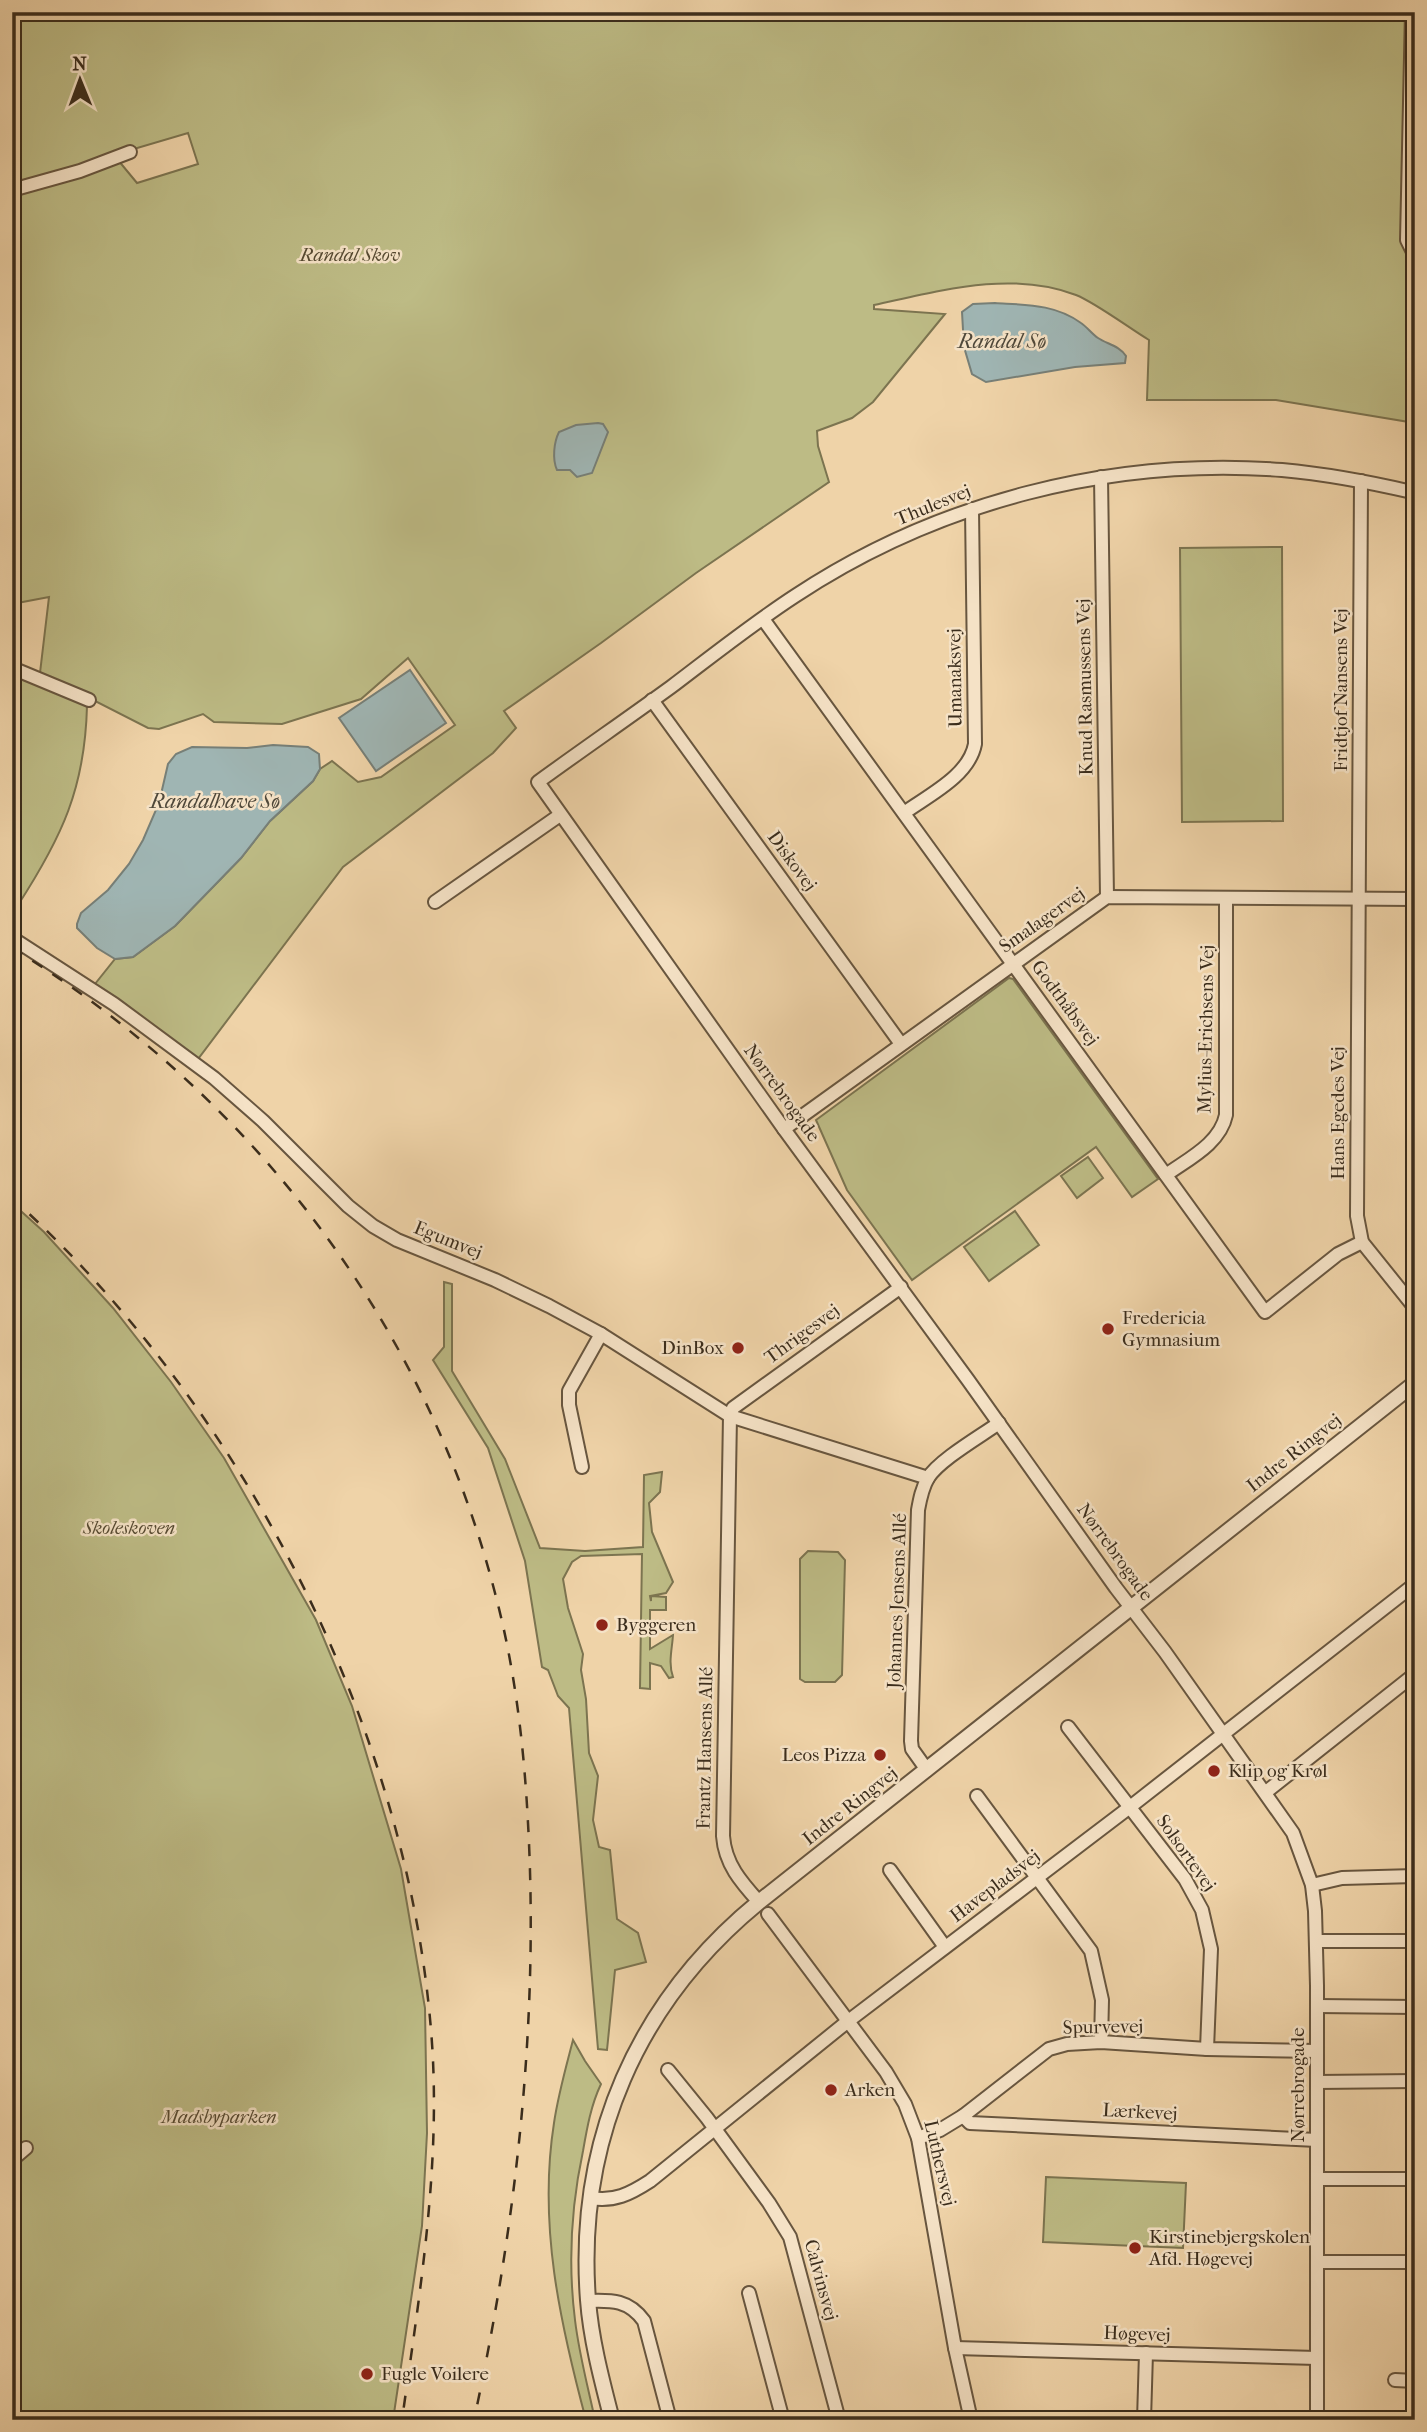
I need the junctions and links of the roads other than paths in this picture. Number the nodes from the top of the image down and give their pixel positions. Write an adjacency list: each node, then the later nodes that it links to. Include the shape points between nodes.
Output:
1 (1412, 12): 4 (street, via 1407,240)
2 (130, 152): 3 (street, via 80,172)
3 (12, 190)
4 (1415, 256)
5 (1101, 477): 6 (street, Thulesvej, via 1212,469 1282,470); 8 (street, Thulesvej); 16 (street, Knud Rasmussens Vej)
6 (1361, 481): 7 (street, Thulesvej); 18 (street, Fridtjof Nansens Vej)
7 (1412, 492)
8 (972, 509): 9 (street, Thulesvej, via 877,550); 14 (street, Umanaksvej, via 972,758 964,769)
9 (763, 618): 12 (street, Thulesvej); 14 (street, Godthåbsvej)
10 (12, 668): 11 (street)
11 (89, 700)
12 (652, 700): 13 (street, Thulesvej); 23 (street, Diskovej)
13 (538, 782): 15 (street, Nørrebrogade)
14 (904, 813): 22 (street, Godthåbsvej)
15 (560, 815): 20 (street); 24 (street, Nørrebrogade)
16 (1107, 897): 17 (street, Smalagervej); 22 (street, Smalagervej)
17 (1226, 898): 18 (street, Smalagervej); 25 (street, Mylius-Erichsens Vej, via 1223,1127 1215,1139)
18 (1359, 899): 19 (street, Smalagervej); 26 (street, Hans Egedes Vej, via 1357,1216)
19 (1415, 899)
20 (435, 902)
21 (12, 938): 29 (street, Egumvej, via 114,1004 214,1078 373,1226)
22 (1013, 964): 23 (street, Smalagervej); 25 (street, Godthåbsvej)
23 (901, 1044): 24 (street, Smalagervej)
24 (784, 1129): 27 (street, Nørrebrogade)
25 (1166, 1175): 26 (street, Godthåbsvej, via 1265,1312 1338,1254)
26 (1362, 1242): 28 (street)
27 (901, 1287): 31 (street, Thrigesvej, via 733,1408); 32 (street, Nørrebrogade)
28 (1415, 1308)
29 (601, 1334): 31 (street, Egumvej); 33 (street, via 569,1391)
30 (1415, 1383): 36 (street, Indre Ringvej)
31 (730, 1416): 34 (street, Egumvej); 48 (street, Frantz Hansens Allé, via 723,1836 728,1862)
32 (999, 1423): 34 (street); 36 (street, Nørrebrogade)
33 (582, 1466)
34 (928, 1478): 40 (street, Johannes Jensens Allé, via 918,1510 911,1741)
35 (1415, 1584): 39 (street, Havepladsvej)
36 (1131, 1608): 39 (street, Nørrebrogade); 40 (street, Indre Ringvej)
37 (1415, 1674): 41 (street)
38 (1068, 1727): 43 (street, Solsortevej)
39 (1224, 1734): 41 (street, Nørrebrogade); 43 (street, Havepladsvej)
40 (927, 1770): 48 (street, Indre Ringvej)
41 (1266, 1792): 47 (street, Nørrebrogade, via 1293,1833)
42 (977, 1796): 46 (street)
43 (1130, 1807): 46 (street, Havepladsvej); 56 (street, Solsortevej, via 1185,1879 1202,1910 1211,1949)
44 (890, 1870): 51 (street)
45 (1415, 1876): 47 (street, via 1342,1878)
46 (1039, 1877): 51 (street, Havepladsvej); 55 (street, via 1091,1951 1102,2000)
47 (1312, 1885): 49 (street, Nørrebrogade)
48 (764, 1908): 54 (street, Luthersvej); 69 (street, Indre Ringvej, via 709,1947 641,2040 605,2128)
49 (1316, 1941): 50 (street); 52 (street, Nørrebrogade)
50 (1415, 1941)
51 (945, 1947): 54 (street, Havepladsvej)
52 (1317, 2006): 53 (street); 57 (street, Nørrebrogade)
53 (1415, 2007)
54 (847, 2022): 62 (street, Havepladsvej); 63 (street, Luthersvej, via 886,2072)
55 (1101, 2042): 56 (street, Spurvevej); 61 (street, Spurvevej, via 1049,2049)
56 (1207, 2049): 57 (street, Spurvevej)
57 (1317, 2051): 60 (street, Nørrebrogade)
58 (668, 2070): 62 (street, Calvinsvej)
59 (1415, 2081): 60 (street)
60 (1317, 2082): 64 (street, Nørrebrogade)
61 (963, 2116): 63 (street, Spurvevej); 64 (street, Lærkevej, via 970,2123)
62 (714, 2129): 69 (street, Havepladsvej, via 635,2191 619,2198); 82 (street, Calvinsvej, via 790,2237)
63 (918, 2138): 74 (street, Luthersvej)
64 (1317, 2140): 67 (street, Nørrebrogade)
65 (26, 2148): 66 (street)
66 (12, 2160)
67 (1317, 2179): 68 (street); 70 (street, Nørrebrogade)
68 (1415, 2179)
69 (591, 2198): 73 (street, Indre Ringvej)
70 (1317, 2262): 71 (street); 76 (street, Nørrebrogade)
71 (1415, 2262)
72 (749, 2293): 81 (street)
73 (588, 2301): 79 (street, Indre Ringvej); 80 (street, via 625,2303 644,2321)
74 (955, 2348): 75 (street, Høgevej); 83 (street, Luthersvej)
75 (1146, 2353): 76 (street, Høgevej); 84 (street)
76 (1317, 2358): 85 (street, Nørrebrogade)
77 (1395, 2380): 78 (street)
78 (1415, 2381)
79 (612, 2420)
80 (670, 2420)
81 (783, 2420)
82 (839, 2420)
83 (971, 2420)
84 (1144, 2420)
85 (1317, 2420)

